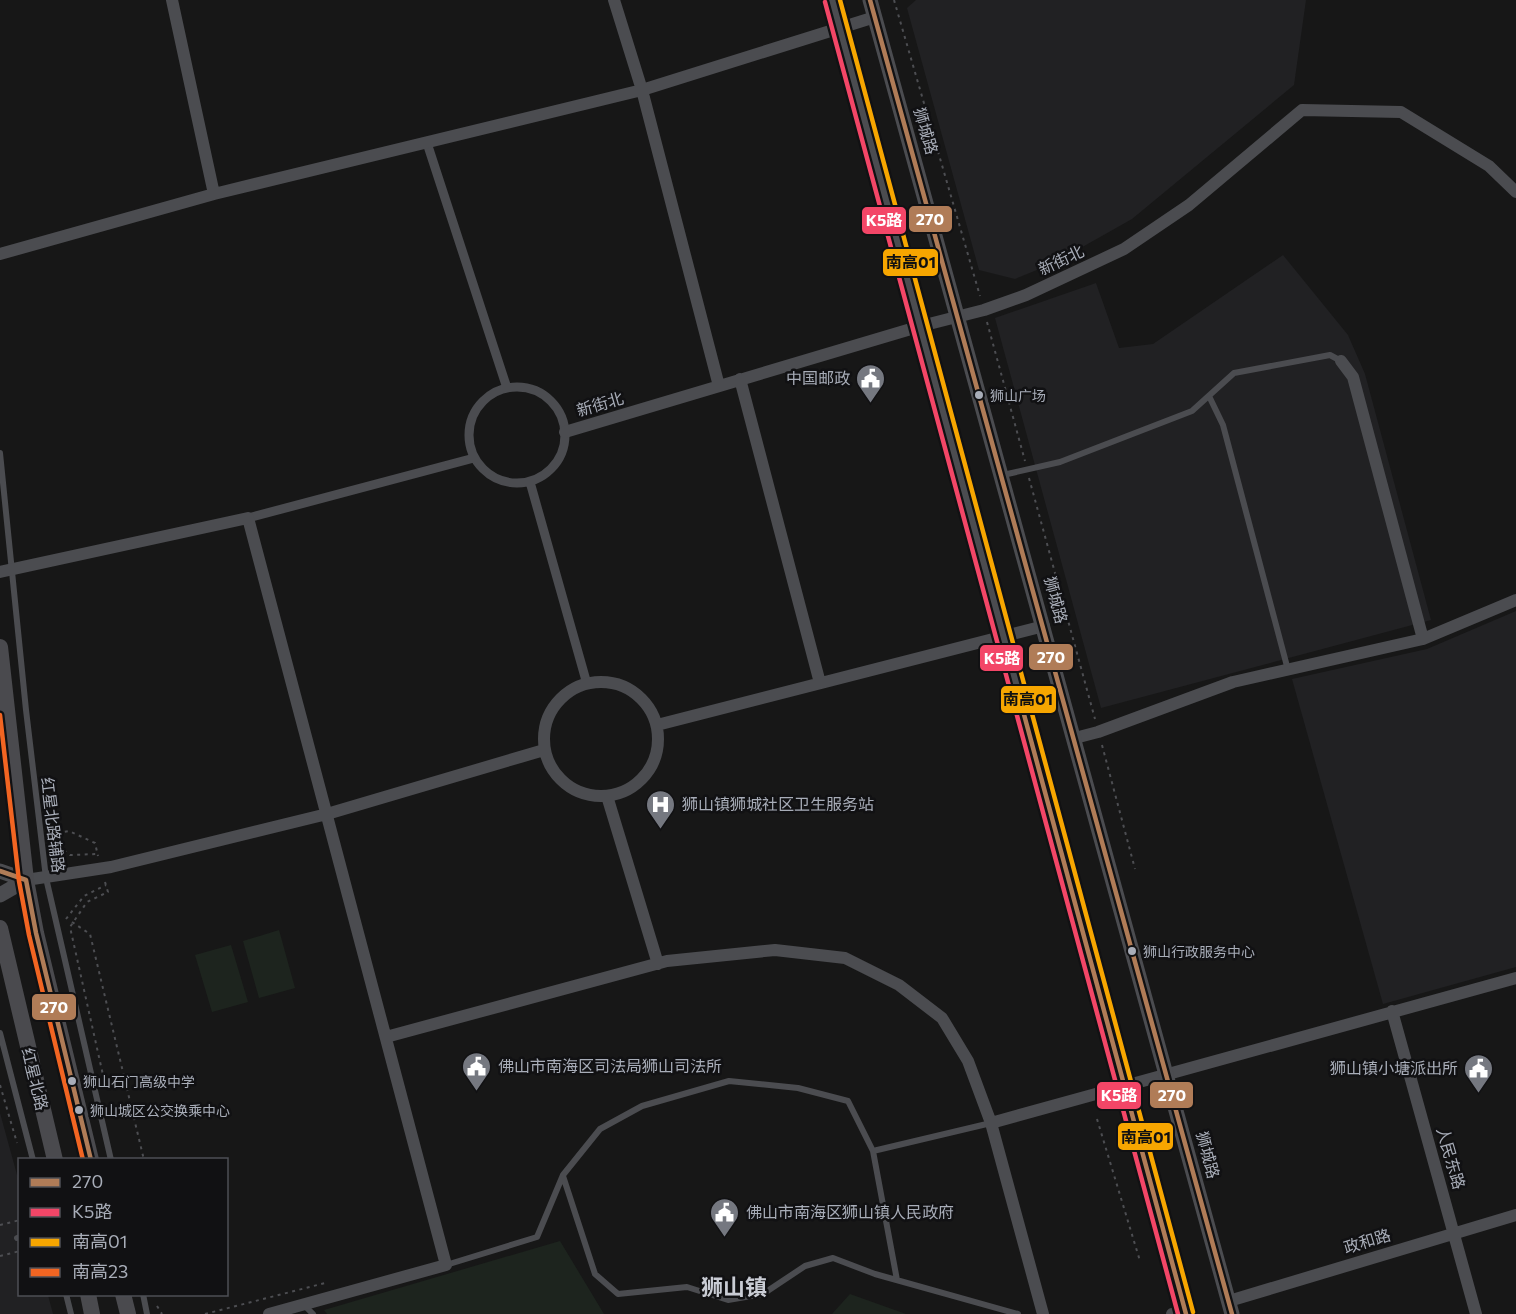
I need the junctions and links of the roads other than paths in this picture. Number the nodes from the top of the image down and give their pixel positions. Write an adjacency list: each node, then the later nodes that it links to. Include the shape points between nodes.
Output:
1 (171, 0): 10 (street)
2 (614, 0): 7 (street)
3 (832, 0): 6 (street)
4 (870, 0): 5 (street, 狮城路)
5 (875, 17): 6 (street); 12 (street, 狮城路)
6 (840, 28): 7 (street); 13 (street)
7 (642, 90): 8 (street); 16 (street)
8 (427, 143): 10 (street); 17 (street)
9 (1516, 192): 12 (street, 新街北, via 1489,166 1401,112 1302,110 1189,204 1124,249 1026,295)
10 (214, 194): 11 (street)
11 (0, 254)
12 (959, 316): 13 (street, 新街北); 22 (street, 狮城路)
13 (921, 326): 15 (street, 新街北); 28 (street)
14 (1341, 362): 18 (lane, via 1330,355 1234,373); 29 (street, via 1353,377)
15 (740, 380): 16 (street, 新街北); 32 (street)
16 (718, 386): 19 (street, 新街北)
17 (507, 388): 19 (street, via 532,389 548,397 558,410); 21 (street, via 487,397 475,410 468,442)
18 (1209, 396): 22 (lane, via 1192,411 1060,462); 31 (lane, via 1223,425)
19 (565, 432): 23 (street, via 559,458 545,474)
20 (0, 453): 25 (lane, 红星北路辅路)
21 (474, 458): 23 (street, via 497,479 513,484); 24 (street)
22 (1003, 475): 27 (street, 狮城路)
23 (530, 482): 33 (street)
24 (248, 518): 25 (street); 38 (street)
25 (6, 571): 40 (lane, 红星北路辅路)
26 (1516, 600): 29 (street)
27 (1044, 626): 28 (street); 35 (street, 狮城路)
28 (1003, 636): 32 (street); 50 (street)
29 (1423, 639): 31 (street)
30 (0, 646): 41 (main road)
31 (1288, 670): 35 (street, via 1233,682)
32 (820, 683): 34 (street)
33 (587, 684): 34 (street, via 616,683 635,692 649,706); 36 (street, via 563,696 550,711 543,730)
34 (657, 725): 37 (street, via 659,745 648,773 633,787)
35 (1075, 738): 49 (street, 狮城路)
36 (544, 750): 37 (street, via 551,769 564,784 595,797); 38 (street)
37 (607, 796): 44 (street)
38 (327, 814): 40 (street, via 111,867); 48 (street)
39 (0, 871): 41 (street)
40 (46, 878): 41 (street); 56 (lane, 红星北路辅路)
41 (26, 880): 42 (street); 55 (main road)
42 (0, 895)
43 (0, 928): 54 (main road, 红星北路)
44 (658, 964): 48 (street); 51 (street, via 775,950 845,958 899,985 942,1018 968,1061)
45 (1516, 978): 46 (street)
46 (1392, 1011): 49 (street); 59 (street, 人民东路)
47 (0, 1033): 53 (lane)
48 (386, 1037): 60 (street)
49 (1167, 1074): 50 (street); 67 (street, 狮城路)
50 (1124, 1088): 51 (street); 68 (street)
51 (991, 1123): 52 (lane); 76 (street)
52 (873, 1150): 57 (lane, via 848,1101 798,1089 729,1081 642,1106 600,1129); 61 (lane)
53 (32, 1158)
54 (55, 1158)
55 (91, 1158)
56 (111, 1158)
57 (563, 1175): 60 (lane, via 537,1237); 61 (lane, via 595,1274 618,1294 687,1287 728,1300 764,1294 805,1266 833,1258)
58 (1516, 1215): 59 (street, 政和路)
59 (1454, 1232): 67 (street, 政和路); 77 (street, 人民东路)
60 (446, 1265): 66 (street)
61 (897, 1280): 75 (lane)
62 (66, 1296): 69 (lane)
63 (88, 1296): 70 (main road)
64 (124, 1296): 71 (main road)
65 (143, 1296): 72 (lane)
66 (303, 1305): 73 (street); 74 (lane)
67 (1231, 1307)
68 (1181, 1313)
69 (71, 1314)
70 (92, 1314)
71 (128, 1314)
72 (147, 1314)
73 (269, 1314)
74 (313, 1314)
75 (1018, 1314)
76 (1042, 1314)
77 (1476, 1314)

